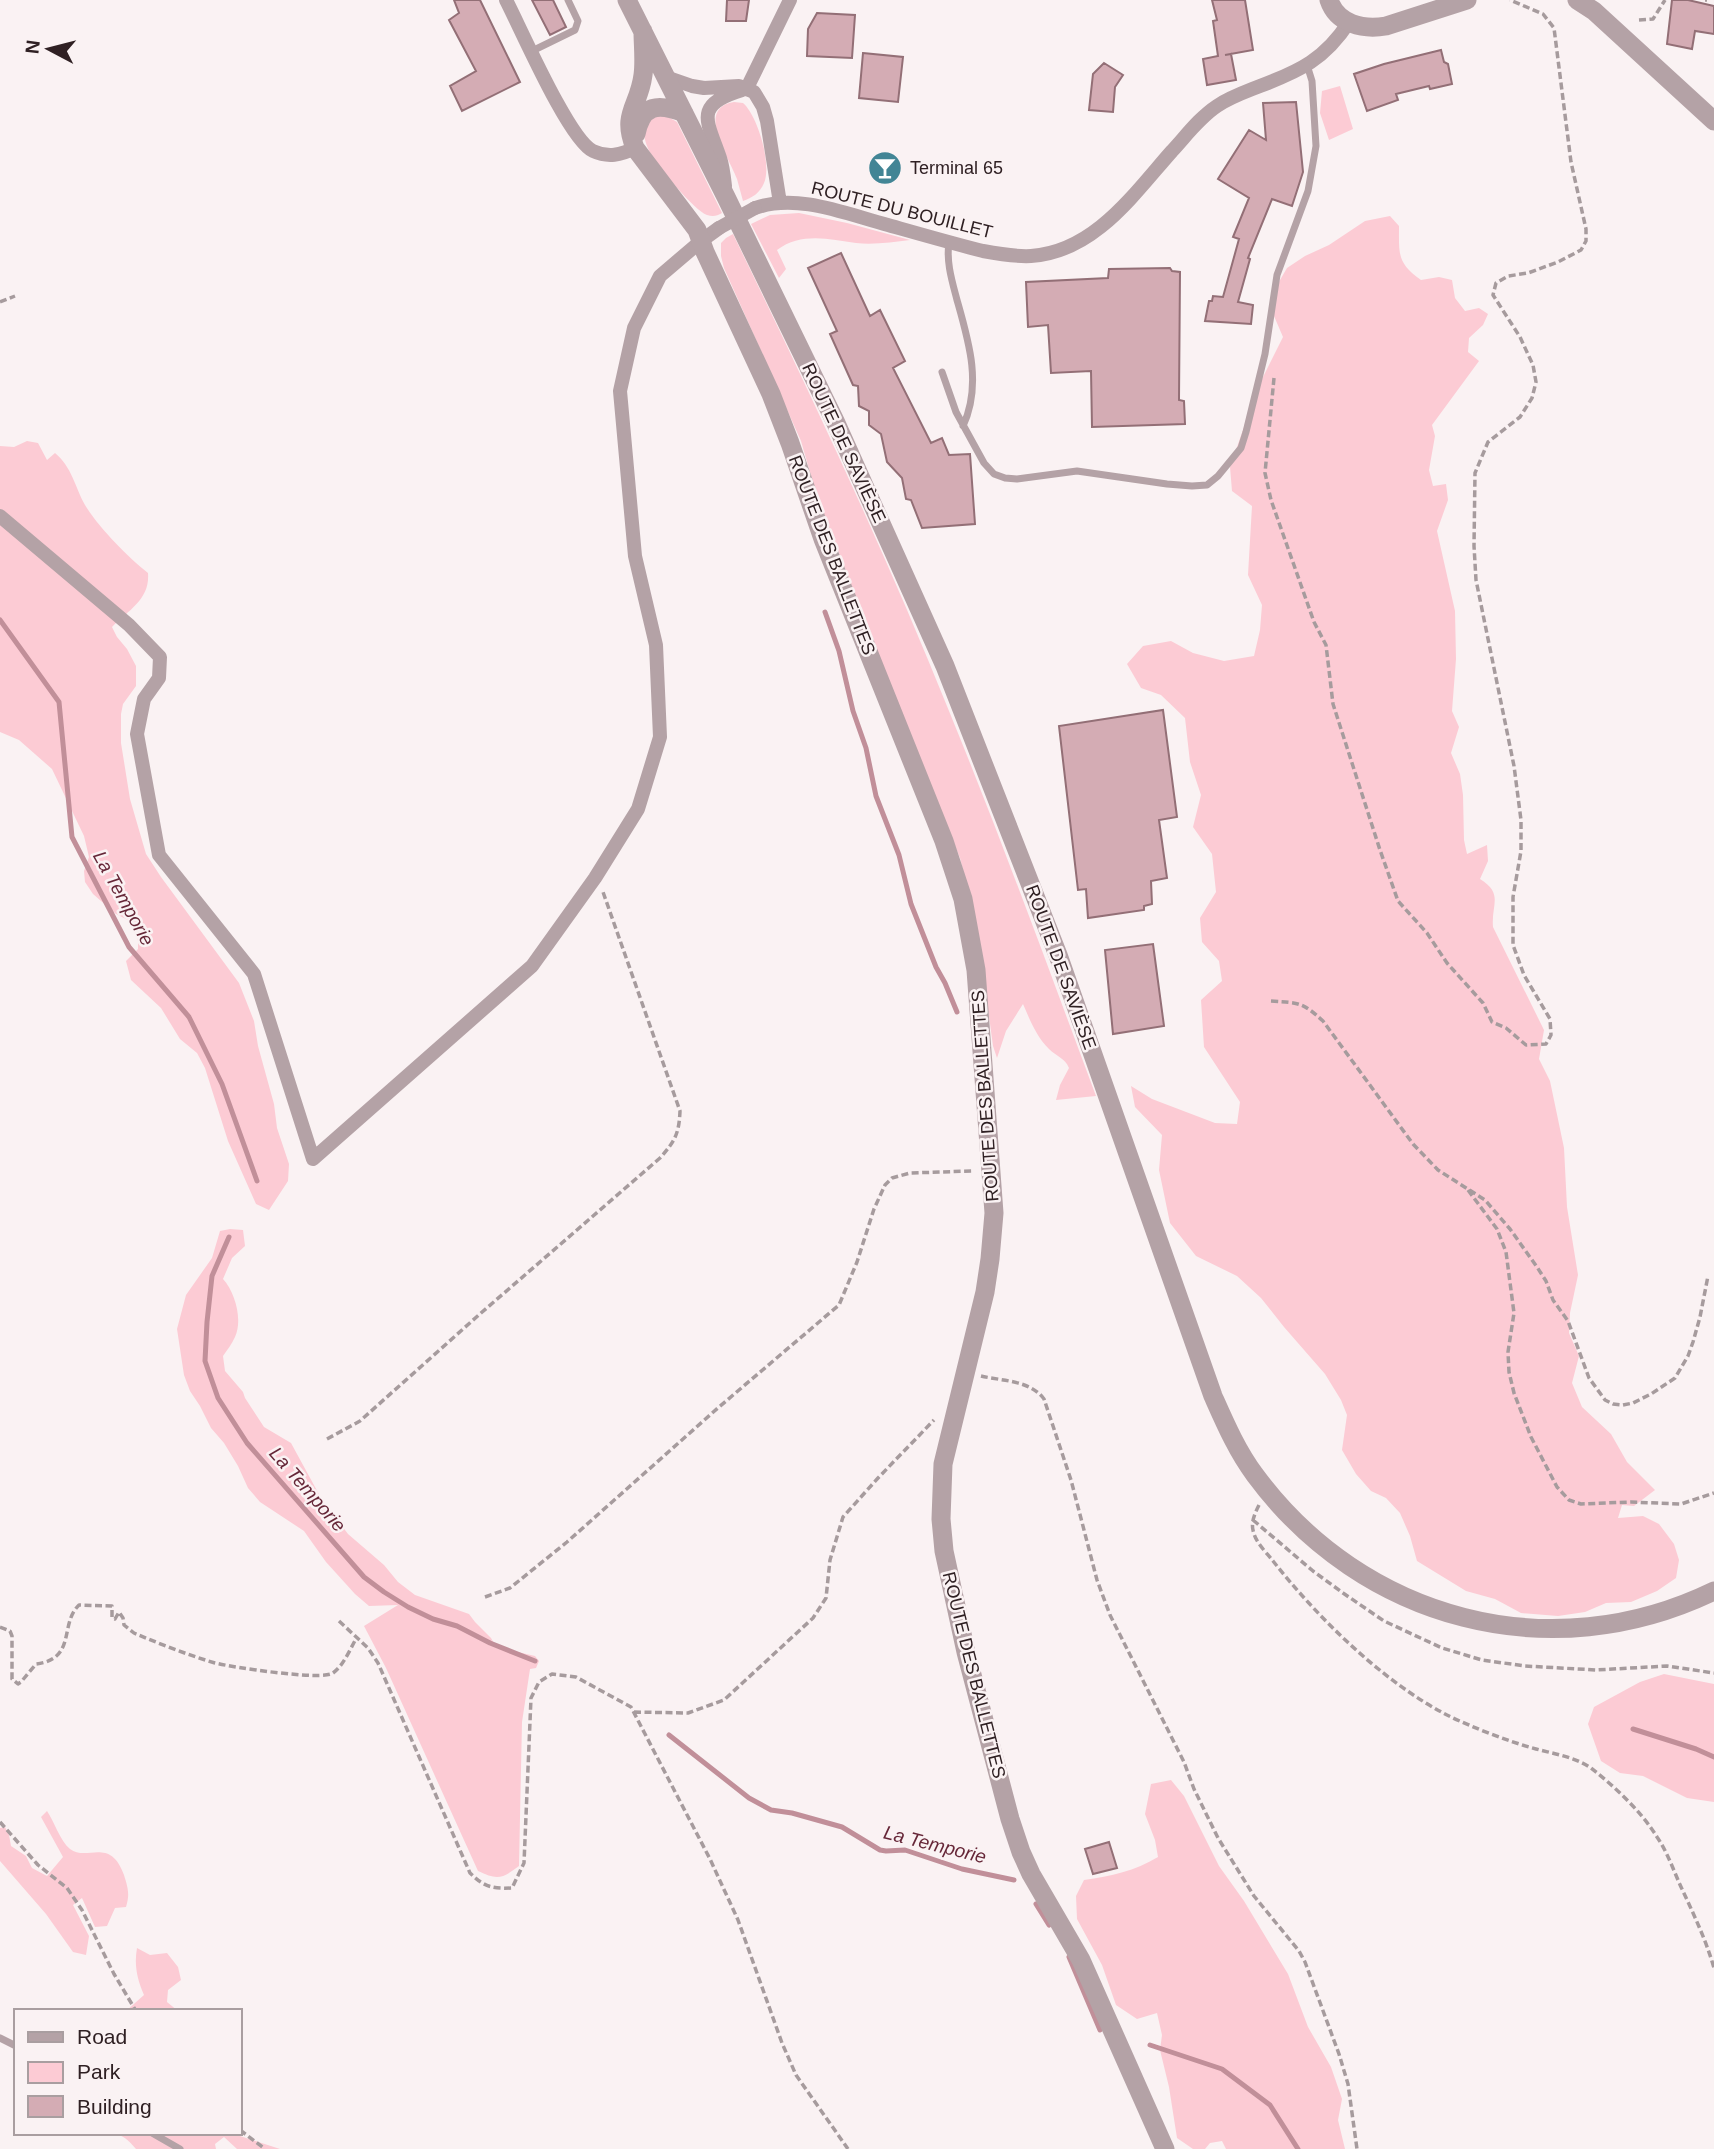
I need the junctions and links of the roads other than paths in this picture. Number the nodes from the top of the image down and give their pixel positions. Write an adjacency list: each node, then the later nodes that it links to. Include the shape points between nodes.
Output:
1 (506, 0): 10 (street)
2 (568, 0): 10 (lane, via 578,21 575,30)
3 (627, 0): 9 (street, ROUTE DE SAVIÈSE)
4 (790, 0): 13 (street)
5 (1329, 0): 8 (street, via 1333,10)
6 (1467, 0): 8 (street, via 1385,26 1359,27)
7 (1577, 0): 15 (street)
8 (1349, 22): 11 (street, ROUTE DU BOUILLET, via 1336,41)
9 (643, 31): 12 (street, ROUTE DE SAVIÈSE); 16 (street, via 643,78 628,126)
10 (532, 51): 16 (street, via 567,123 590,150 606,156)
11 (1307, 65): 20 (street, ROUTE DU BOUILLET, via 1214,107 1127,202 1076,244 1020,256); 22 (lane, via 1315,146 1308,191 1277,275 1266,346 1241,448 1219,476 1207,485 1077,471 1004,478 984,463)
12 (666, 77): 13 (street, via 704,88); 14 (street, ROUTE DE SAVIÈSE)
13 (747, 88): 17 (street, via 718,100 707,120 721,160); 18 (street, via 763,107)
14 (684, 113): 16 (street, via 658,107 644,113 638,122); 17 (street, ROUTE DE SAVIÈSE)
15 (1714, 121)
16 (635, 148): 19 (street, ROUTE DES BALLETTES)
17 (726, 197): 24 (street, ROUTE DE SAVIÈSE, via 835,421 945,666 1058,955 1213,1396 1254,1473 1300,1526 1354,1569 1423,1605 1463,1618 1530,1629 1567,1629 1673,1608)
18 (780, 203): 19 (street, ROUTE DU BOUILLET, bridge, via 755,208); 20 (street, ROUTE DU BOUILLET, via 812,205)
19 (701, 241): 23 (street, ROUTE DU BOUILLET, via 660,276 634,328 620,391 635,556 656,646 660,737 638,809 532,966 313,1159 254,974 159,855 137,734 144,699 159,678 160,657 129,625); 27 (street, ROUTE DES BALLETTES, via 780,418 955,872 969,927 993,1213 977,1326 943,1464 944,1551 1010,1819 1031,1874 1082,1960)
20 (949, 242): 22 (lane, via 947,258 974,368 969,412)
21 (942, 372): 22 (lane)
22 (962, 426)
23 (0, 516)
24 (1714, 1591)
25 (156, 2135): 26 (lane)
26 (180, 2149)
27 (1165, 2149)

